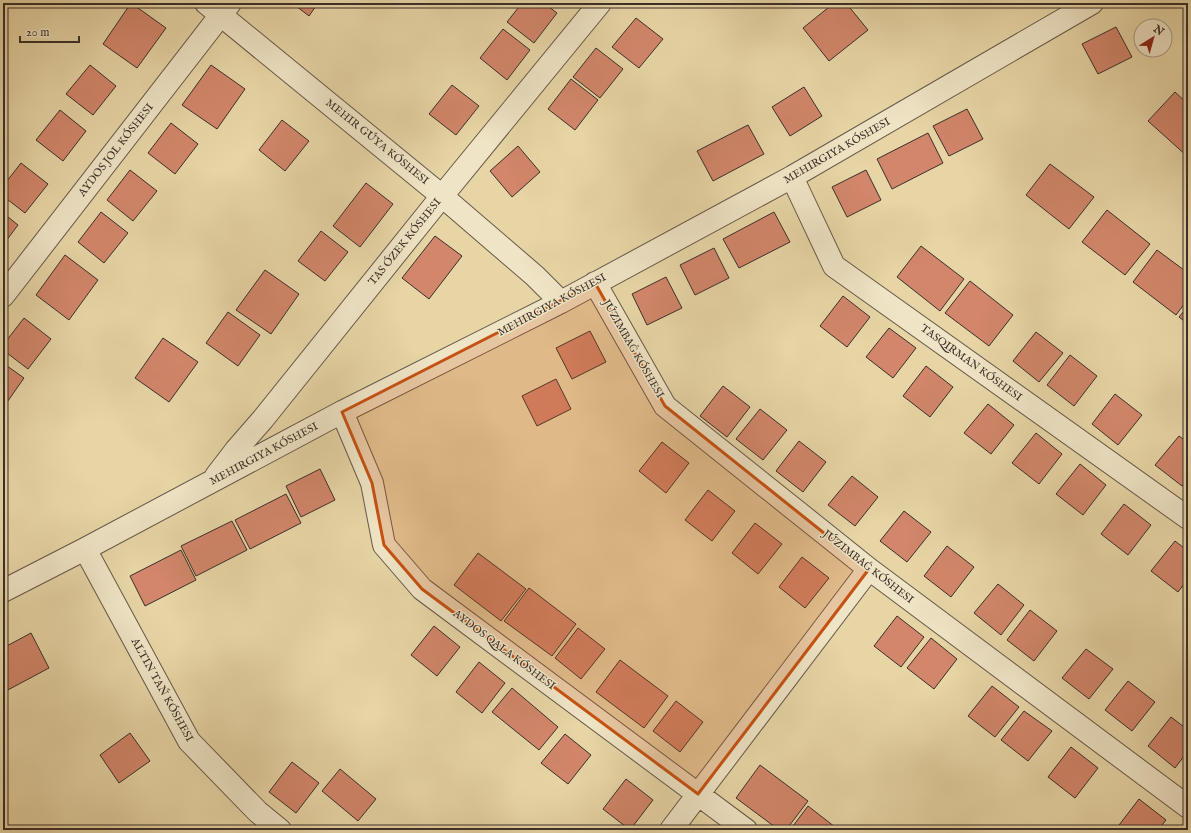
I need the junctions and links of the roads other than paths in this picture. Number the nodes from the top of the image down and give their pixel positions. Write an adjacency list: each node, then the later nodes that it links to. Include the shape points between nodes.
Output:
1 (600, 3): 5 (street, TAS ÓZEK KÓSHESI)
2 (1092, 3): 4 (street, MEHIRGIYA KÓSHESI)
3 (219, 7): 5 (street, MEHIR GÚYА KÓSHESI); 7 (street, AYDOS JOL KÓSHESI)
4 (792, 176): 6 (street, MEHIRGIYA KÓSHESI); 11 (street, via 834,266)
5 (442, 196): 8 (street, MEHIR GÚYА KÓSHESI, via 535,276); 10 (street, TAS ÓZEK KÓSHESI)
6 (595, 283): 8 (street, MEHIRGIYA KÓSHESI); 13 (street, JÚZIMBAǴ KÓSHESI, via 665,406)
7 (3, 296)
8 (561, 302): 9 (street, MEHIRGIYA KÓSHESI)
9 (342, 412): 10 (street, MEHIRGIYA KÓSHESI); 15 (street, AYDOS QALA KÓSHESI, via 372,482 384,544 422,589)
10 (211, 482): 12 (street, MEHIRGIYA KÓSHESI)
11 (1188, 518)
12 (85, 549): 14 (street, MEHIRGIYA KÓSHESI); 17 (street, via 189,741 258,812)
13 (869, 569): 15 (street); 16 (street, JÚZIMBAǴ KÓSHESI)
14 (3, 591)
15 (698, 794): 18 (street); 19 (street, AYDOS QALA KÓSHESI)
16 (1188, 807)
17 (280, 830)
18 (671, 830)
19 (746, 830)

